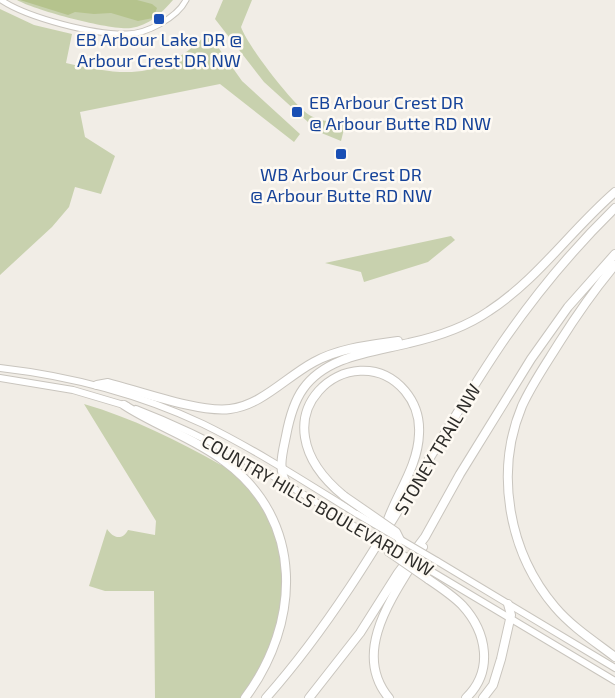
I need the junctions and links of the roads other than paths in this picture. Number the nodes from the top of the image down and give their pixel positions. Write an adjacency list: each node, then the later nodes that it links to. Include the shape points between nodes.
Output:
1 (1, 0): 2 (street, via 50,21 129,34 164,20)
2 (186, 0)
3 (615, 192): 7 (highway, via 505,299 474,320)
4 (615, 207): 16 (highway, STONEY TRAIL NW, via 562,264 502,343)
5 (615, 254): 14 (highway, STONEY TRAIL NW, via 531,359)
6 (615, 265): 20 (highway, via 529,392 517,423 508,470 514,529 533,577 565,618)
7 (423, 338): 10 (highway, via 376,344 325,357 257,400 231,409 207,409 108,383); 12 (highway, via 337,362 311,379 298,395 290,416)
8 (0, 368): 10 (main road, COUNTRY HILLS BOULEVARD NW)
9 (0, 378): 11 (main road, COUNTRY HILLS BOULEVARD NW, via 73,390)
10 (97, 385): 12 (main road, COUNTRY HILLS BOULEVARD NW, via 203,425)
11 (124, 405): 13 (main road, COUNTRY HILLS BOULEVARD NW, via 178,425); 23 (highway, via 230,465 260,498 277,529 285,562 286,603 275,644)
12 (281, 468): 13 (highway); 15 (main road, COUNTRY HILLS BOULEVARD NW, bridge)
13 (287, 484): 16 (main road, COUNTRY HILLS BOULEVARD NW, bridge)
14 (425, 537): 25 (highway, STONEY TRAIL NW, via 360,633); 26 (highway, via 374,640 373,667 381,688)
15 (400, 540): 16 (highway, bridge, via 396,532 344,496 325,478 304,437 304,419 315,393 327,383 354,372 374,373 402,388 414,405 419,427 416,454 389,514); 18 (main road, COUNTRY HILLS BOULEVARD NW, bridge)
16 (384, 542): 17 (highway, bridge, via 389,552); 24 (highway, STONEY TRAIL NW, via 332,616)
17 (430, 575): 19 (main road, COUNTRY HILLS BOULEVARD NW); 27 (highway, via 462,605 482,636 483,670)
18 (508, 604): 19 (highway); 21 (main road, COUNTRY HILLS BOULEVARD NW)
19 (510, 618): 22 (main road, COUNTRY HILLS BOULEVARD NW); 28 (highway, via 496,677)
20 (615, 657)
21 (615, 668)
22 (615, 681)
23 (245, 698)
24 (266, 698)
25 (309, 698)
26 (390, 698)
27 (466, 698)
28 (483, 698)

